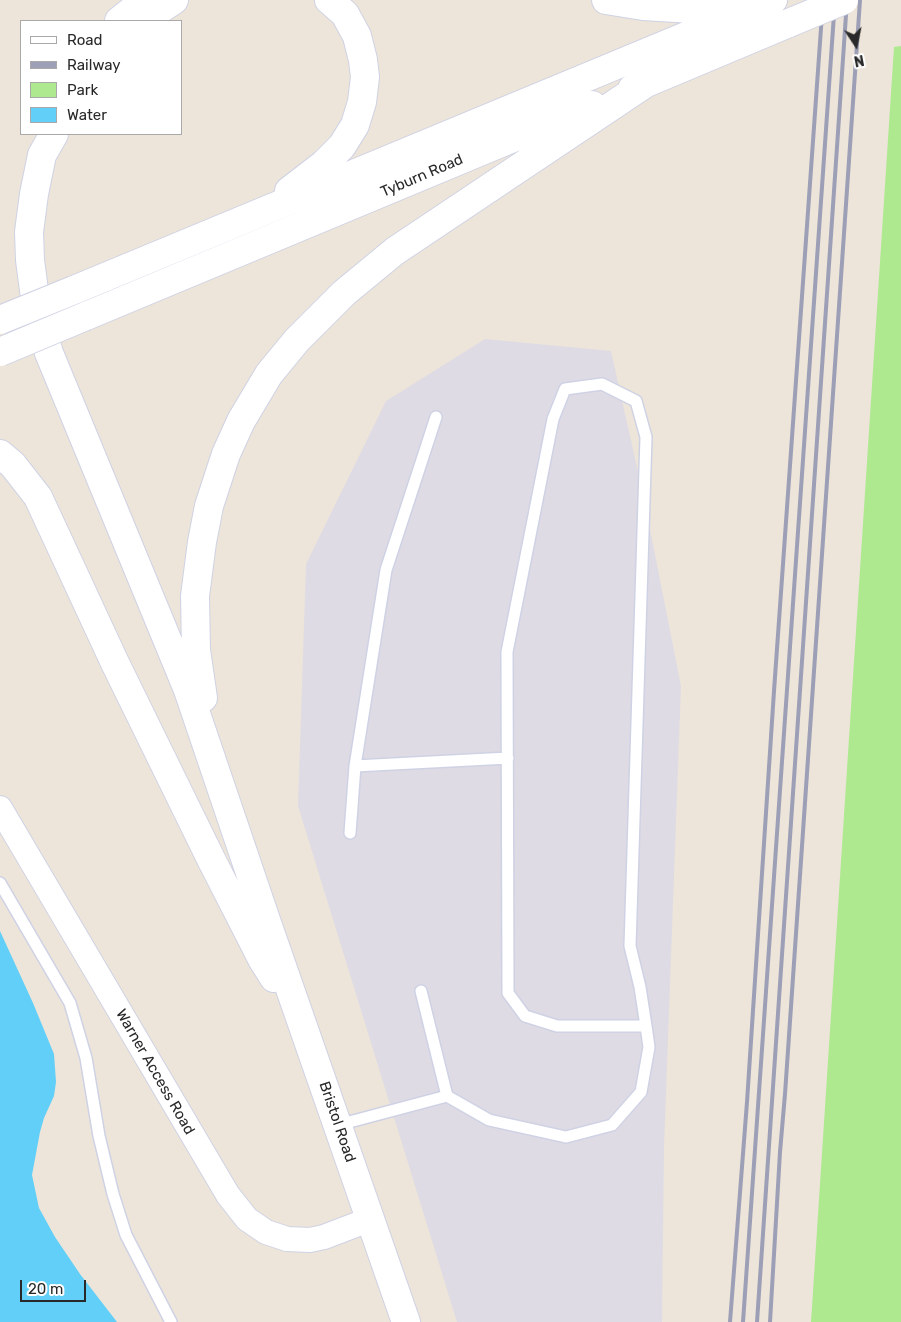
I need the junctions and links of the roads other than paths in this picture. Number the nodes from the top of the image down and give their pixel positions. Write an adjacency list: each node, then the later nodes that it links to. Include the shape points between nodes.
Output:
1 (145, 0): 7 (main road)
2 (174, 0): 8 (main road)
3 (330, 0): 12 (main road, via 345,14 357,36 363,60 362,102 355,125 342,146 324,164)
4 (606, 0): 5 (main road, via 693,9)
5 (771, 0): 12 (main road, Tyburn Road)
6 (844, 0): 9 (main road, Tyburn Road, bridge)
7 (121, 20)
8 (144, 20)
9 (649, 81): 14 (main road, Tyburn Road, bridge); 22 (main road, via 449,213 344,293 297,340 269,374 226,454 202,542 195,596 196,650 208,722)
10 (38, 135): 22 (main road, via 24,166 17,213 19,291 34,360)
11 (53, 135): 22 (main road, via 42,154 29,232 37,313 49,353 188,690)
12 (256, 215): 13 (main road, Tyburn Road, bridge)
13 (0, 320)
14 (0, 352)
15 (436, 417): 18 (lane, via 386,570)
16 (0, 454): 24 (main road, via 13,464 38,497 211,859 262,959)
17 (508, 758): 18 (lane); 25 (lane, via 508,994 525,1016 557,1026); 25 (lane, via 508,652 553,418 565,389 602,384 636,401 646,437 630,946)
18 (355, 766): 20 (lane)
19 (0, 808): 28 (street, Warner Access Road, via 228,1195 247,1219 266,1232 287,1239 310,1240)
20 (350, 833)
21 (0, 883): 29 (lane, via 70,1003 86,1058 99,1136 123,1227)
22 (267, 923): 24 (main road, Bristol Road)
23 (421, 991): 26 (lane)
24 (302, 1021): 27 (main road, Bristol Road)
25 (646, 1026): 26 (lane, via 648,1047 641,1092 612,1125 566,1137 488,1120)
26 (447, 1096): 27 (lane)
27 (338, 1125): 28 (main road, Bristol Road)
28 (371, 1219): 30 (main road, Bristol Road)
29 (171, 1322)
30 (406, 1322)

